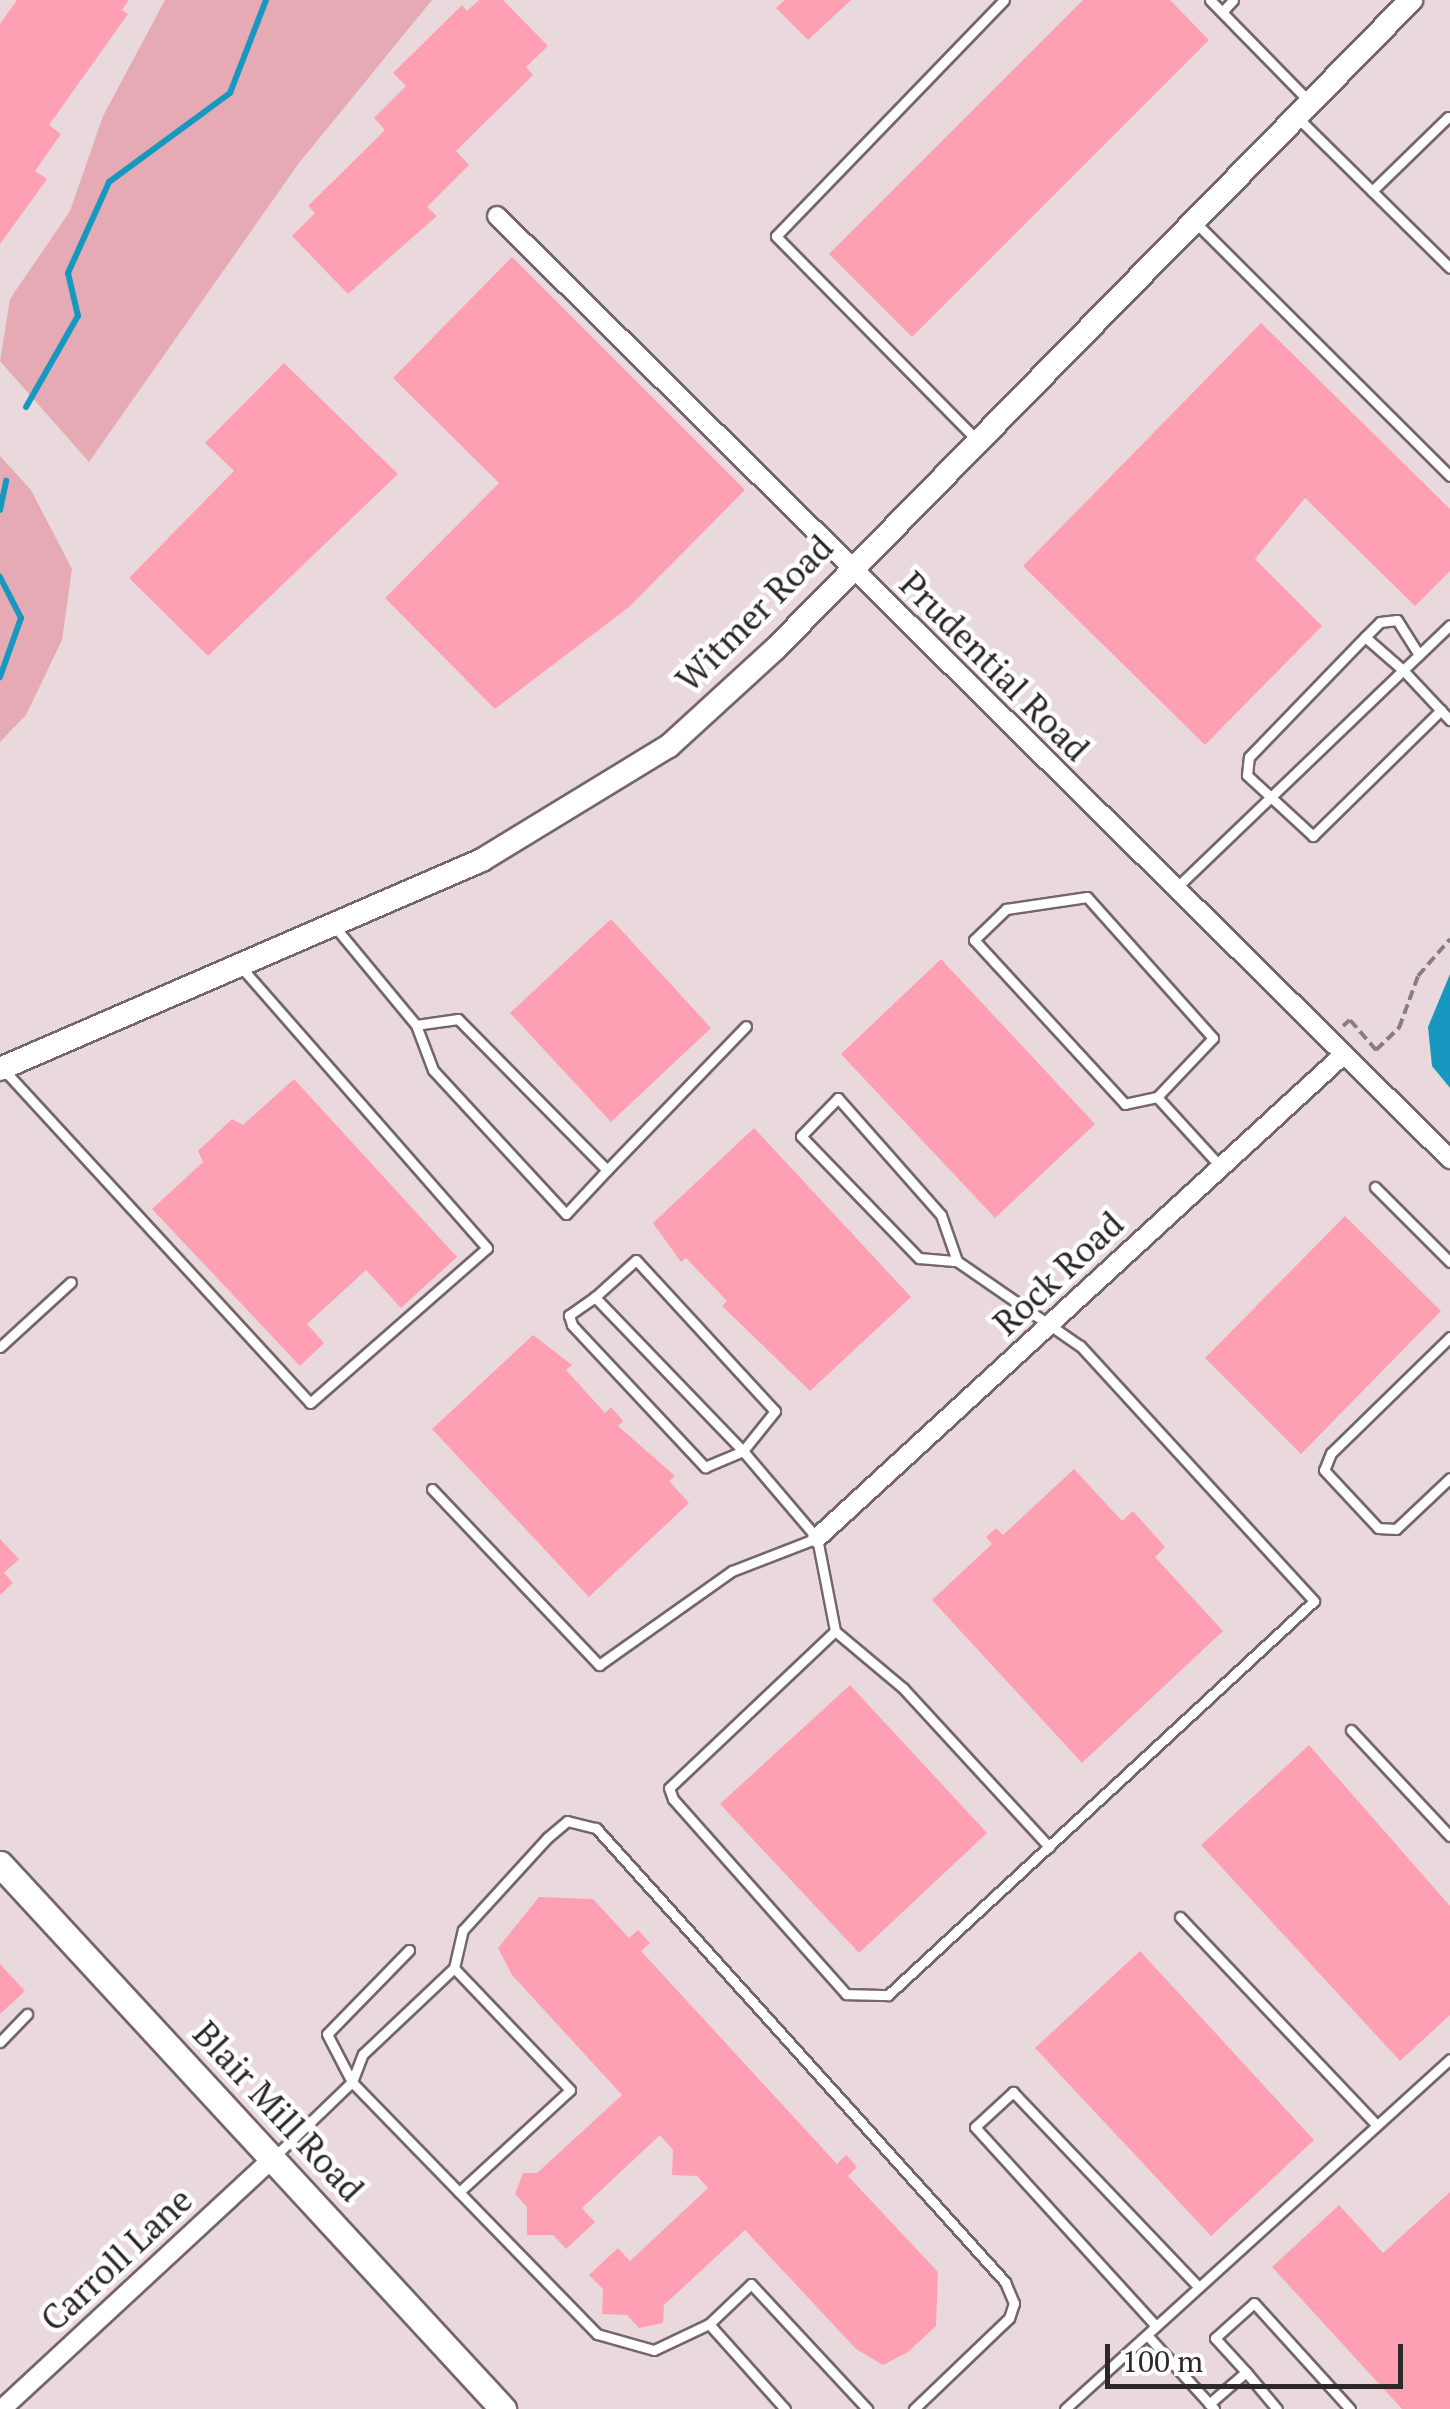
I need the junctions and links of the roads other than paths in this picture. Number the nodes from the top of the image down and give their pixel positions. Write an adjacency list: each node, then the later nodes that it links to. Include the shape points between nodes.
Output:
1 (1004, 0): 12 (lane, via 776,236)
2 (1210, 0): 5 (lane)
3 (1233, 0): 5 (lane)
4 (1411, 0): 6 (street, Witmer Road)
5 (1222, 12): 6 (lane)
6 (1303, 109): 8 (lane); 10 (street, Witmer Road)
7 (1448, 117): 8 (lane)
8 (1372, 191): 11 (lane)
9 (497, 216): 14 (street, Prudential Road)
10 (1193, 220): 12 (street, Witmer Road); 13 (lane)
11 (1450, 268)
12 (976, 439): 14 (street, Witmer Road)
13 (1450, 476)
14 (848, 568): 22 (street, Prudential Road); 23 (street, Witmer Road, via 775,649 669,746 482,860)
15 (1450, 625): 17 (lane)
16 (1366, 637): 17 (lane, via 1380,622 1397,620); 18 (lane); 21 (lane, via 1249,756 1247,774)
17 (1418, 655): 18 (lane)
18 (1404, 670): 19 (lane); 21 (lane)
19 (1441, 710): 20 (lane); 21 (lane, via 1313,836)
20 (1450, 720)
21 (1274, 796): 22 (lane)
22 (1175, 889): 27 (street, Prudential Road)
23 (334, 928): 24 (street, Witmer Road); 25 (lane)
24 (241, 967): 28 (street, Witmer Road); 28 (lane, via 488,1248 310,1404)
25 (416, 1025): 32 (lane, via 458,1019); 32 (lane, via 434,1070 566,1214)
26 (746, 1026): 32 (lane)
27 (1343, 1055): 30 (street, Prudential Road); 31 (street, Rock Road)
28 (2, 1068)
29 (1157, 1097): 29 (lane, via 1213,1038 1087,898 1006,909 974,940 1125,1104); 31 (lane)
30 (1450, 1159)
31 (1221, 1167): 38 (street, Rock Road)
32 (607, 1170)
33 (1374, 1187): 35 (lane)
34 (957, 1262): 34 (lane, via 941,1215 838,1098 800,1136 920,1258); 38 (lane)
35 (1450, 1262)
36 (70, 1282): 40 (lane)
37 (594, 1297): 42 (lane); 42 (lane, via 569,1315 572,1325 705,1467); 42 (lane, via 636,1260 775,1411)
38 (1048, 1326): 45 (street, Rock Road); 49 (lane, via 1080,1346 1314,1601)
39 (1446, 1341): 41 (lane); 43 (lane, via 1330,1453 1324,1470 1378,1528 1396,1529)
40 (0, 1347)
41 (1450, 1354)
42 (743, 1451): 45 (lane)
43 (1450, 1478)
44 (432, 1489): 45 (lane, via 599,1665 732,1570)
45 (817, 1538): 46 (lane)
46 (835, 1631): 49 (lane, via 903,1688); 49 (lane, via 669,1788 846,1994 888,1995)
47 (1351, 1730): 48 (lane)
48 (1450, 1836)
49 (1049, 1847)
50 (0, 1864): 59 (main road, Blair Mill Road)
51 (1180, 1917): 58 (lane)
52 (408, 1950): 57 (lane, via 327,2034)
53 (454, 1968): 57 (lane, via 363,2054); 60 (lane, via 570,2090); 71 (lane, via 462,1930 547,1838 567,1821 596,1828 1005,2282 1014,2303 1009,2318)
54 (27, 2014): 55 (lane)
55 (0, 2042)
56 (1450, 2059): 58 (lane)
57 (352, 2082): 59 (lane); 60 (lane)
58 (1376, 2126): 61 (lane)
59 (275, 2156): 67 (street, Carroll Lane); 68 (main road, Blair Mill Road)
60 (459, 2192): 62 (lane, via 597,2334 654,2350)
61 (1199, 2287): 63 (lane); 63 (lane, via 1013,2092 976,2126)
62 (709, 2324): 69 (lane); 70 (lane, via 750,2284)
63 (1156, 2326): 64 (lane)
64 (1147, 2335): 66 (lane); 72 (lane)
65 (1246, 2372): 66 (lane); 73 (lane); 74 (lane, via 1214,2338 1254,2303)
66 (1212, 2406)
67 (2, 2409)
68 (503, 2409)
69 (785, 2409)
70 (867, 2409)
71 (914, 2409)
72 (1065, 2409)
73 (1277, 2409)
74 (1350, 2409)

